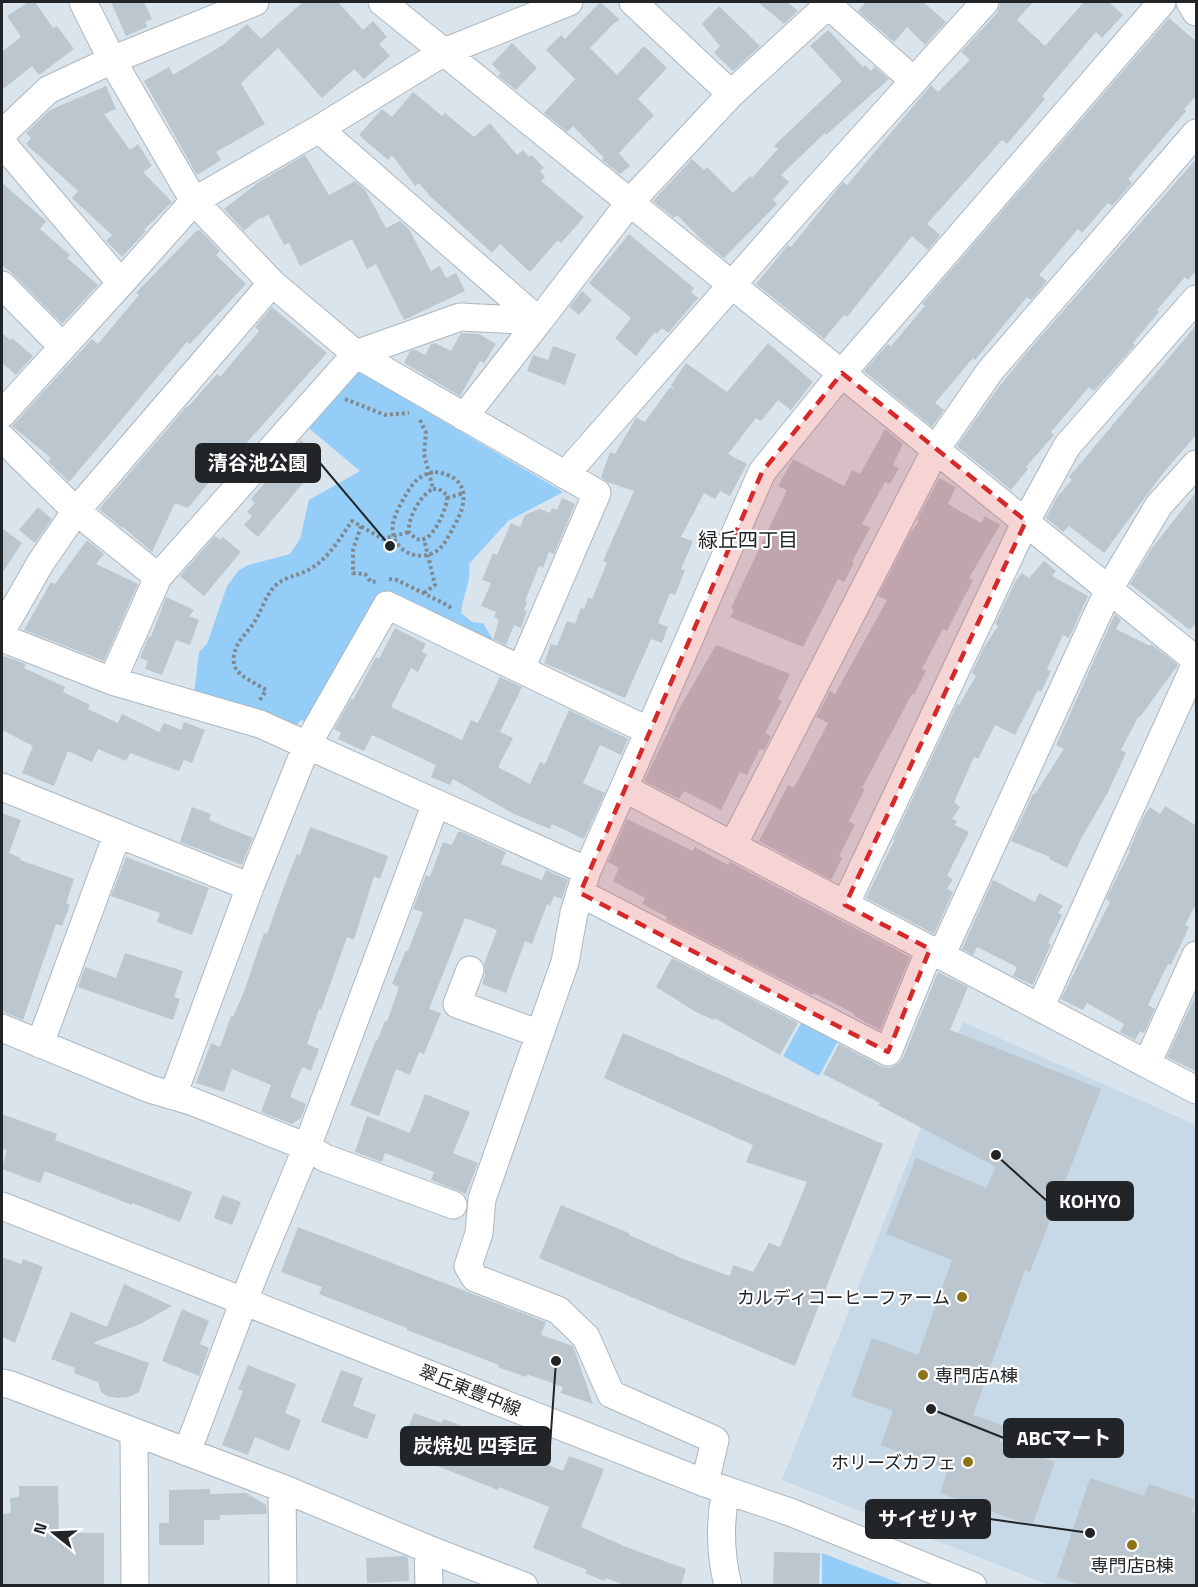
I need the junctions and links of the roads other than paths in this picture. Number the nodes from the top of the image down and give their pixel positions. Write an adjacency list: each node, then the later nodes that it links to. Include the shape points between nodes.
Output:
1 (83, 2): 12 (street)
2 (255, 2): 12 (street)
3 (382, 2): 11 (street)
4 (569, 2): 11 (street)
5 (633, 2): 14 (street)
6 (985, 2): 13 (street)
7 (1162, 2): 29 (street)
8 (1190, 2): 10 (street)
9 (826, 3): 13 (street); 14 (street)
10 (1197, 12)
11 (444, 52): 15 (street); 20 (street)
12 (112, 60): 17 (street, via 48,90); 19 (street)
13 (913, 80): 23 (street)
14 (731, 94): 20 (street)
15 (319, 129): 19 (street); 26 (street)
16 (1197, 133): 33 (street, via 990,371)
17 (2, 134)
18 (2, 143): 21 (street)
19 (194, 201): 21 (street); 22 (street)
20 (630, 202): 23 (street); 26 (street)
21 (121, 283): 27 (street)
22 (272, 283): 28 (street); 36 (street)
23 (732, 284): 29 (street); 35 (street)
24 (2, 285): 27 (street)
25 (1197, 299): 37 (street, via 1067,446)
26 (539, 321): 28 (street, via 460,317); 31 (street)
27 (63, 347): 30 (street)
28 (356, 354): 31 (street); 38 (street)
29 (842, 373): 33 (street); 45 (street, via 762,472)
30 (2, 414)
31 (464, 417): 35 (street)
32 (2, 438): 36 (street)
33 (936, 449): 37 (street); 51 (street)
34 (1197, 464): 39 (street, via 1159,505)
35 (565, 475): 43 (street, via 597,493)
36 (76, 512): 38 (street); 40 (street, via 41,562)
37 (1026, 521): 39 (street); 54 (street)
38 (158, 577): 44 (street)
39 (1109, 589): 42 (street); 55 (street)
40 (2, 630)
41 (2, 638): 44 (street)
42 (1197, 661): 58 (street)
43 (521, 669): 45 (street); 46 (street, via 387,604)
44 (112, 681): 46 (street, via 249,721)
45 (649, 731): 48 (street)
46 (307, 745): 49 (street); 53 (street)
47 (2, 787): 50 (street)
48 (624, 788): 51 (street); 52 (street)
49 (436, 803): 52 (street); 65 (street)
50 (117, 835): 53 (street); 61 (street)
51 (733, 845): 54 (street)
52 (584, 882): 55 (street, via 888,1052); 60 (street, via 565,962)
53 (250, 887): 64 (street)
54 (845, 905): 55 (street)
55 (936, 952): 58 (street)
56 (1197, 955): 62 (street)
57 (470, 970): 60 (street, via 457,1004)
58 (1040, 1008): 62 (street)
59 (2, 1028): 61 (street)
60 (540, 1034): 72 (street, via 482,1199 479,1233 468,1266 475,1278 558,1310 586,1337 611,1394 715,1440)
61 (40, 1044): 64 (street)
62 (1147, 1064): 63 (street)
63 (1197, 1090)
64 (173, 1095): 65 (street)
65 (307, 1147): 66 (street, via 325,1158); 68 (street)
66 (453, 1205)
67 (2, 1206): 68 (street, 翠丘東豊中線)
68 (245, 1301): 71 (street); 72 (street, 翠丘東豊中線)
69 (2, 1383): 70 (street)
70 (134, 1432): 71 (street); 75 (street)
71 (187, 1452): 73 (street)
72 (716, 1487): 79 (street, via 722,1509 720,1545); 80 (street, 翠丘東豊中線, via 790,1512)
73 (282, 1488): 74 (street); 76 (street)
74 (428, 1549): 77 (street); 78 (street)
75 (135, 1586)
76 (283, 1586)
77 (429, 1586)
78 (524, 1586)
79 (728, 1586)
80 (973, 1586)

